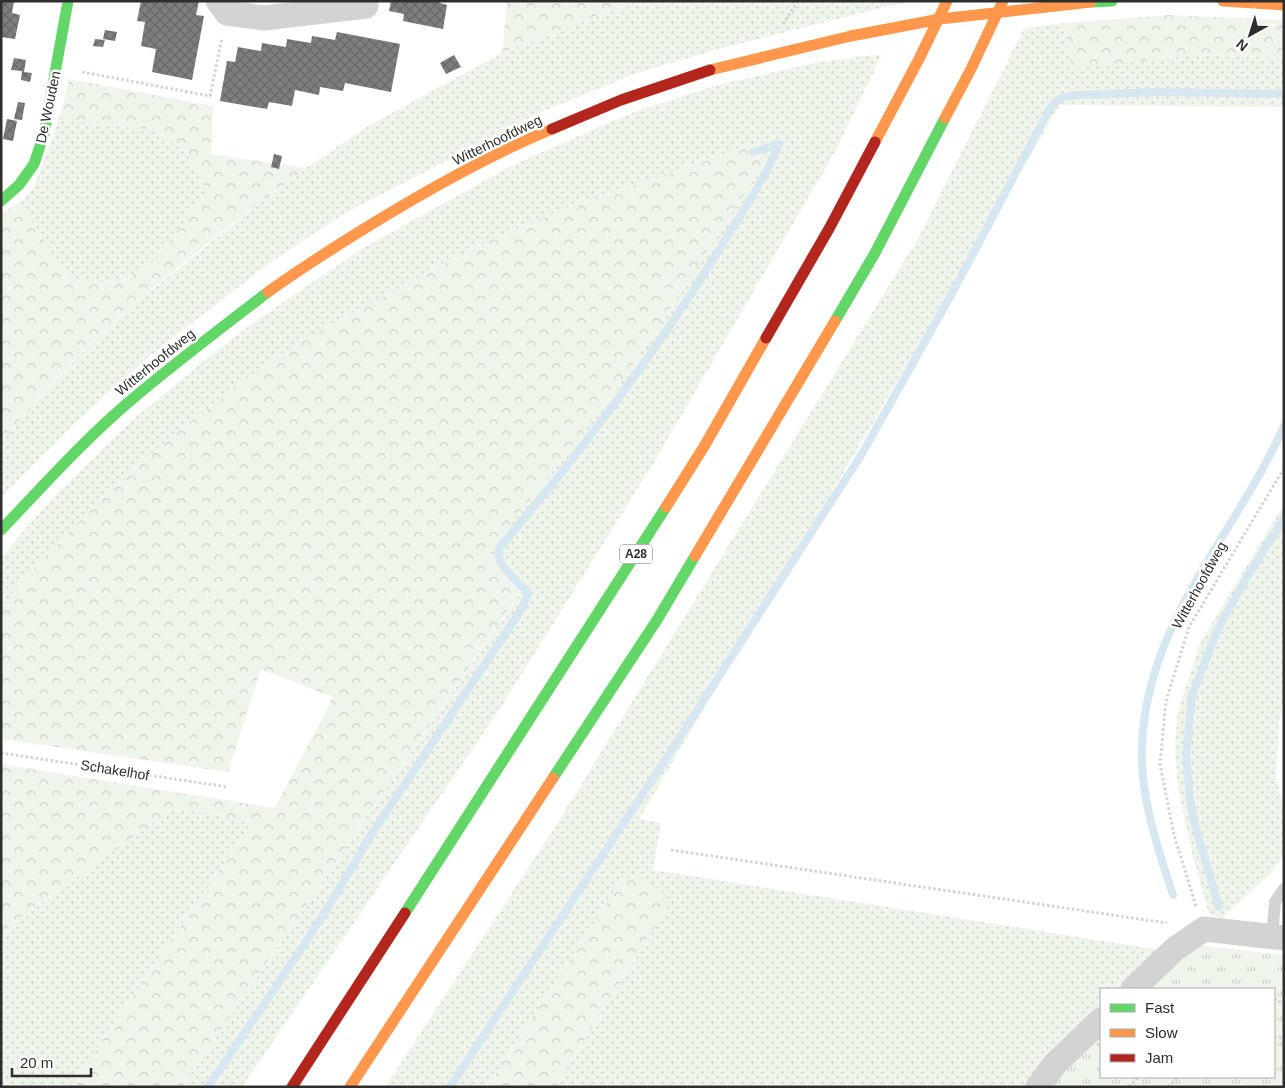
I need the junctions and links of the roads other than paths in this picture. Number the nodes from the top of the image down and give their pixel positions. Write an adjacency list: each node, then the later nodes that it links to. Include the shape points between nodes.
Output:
1 (68, 1): 10 (main road, De Wouden, via 44,134 34,164 19,185)
2 (366, 1): 9 (street, via 366,6 264,18)
3 (947, 1): 16 (main road, A28, via 830,227 704,445 602,609)
4 (1003, 1): 17 (main road, via 875,253 750,466 656,620)
5 (1112, 1): 7 (main road, Witterhoofdweg)
6 (1223, 1): 8 (main road)
7 (1091, 2): 11 (main road, Witterhoofdweg, bridge, via 902,24 716,68 621,100 511,146 416,197 335,247 202,342 129,402)
8 (1284, 5)
9 (223, 7)
10 (1, 201)
11 (1, 530)
12 (1284, 889): 13 (lane, via 1276,902)
13 (1278, 937): 14 (street, via 1204,929 1175,949)
14 (1134, 988)
15 (1100, 1021): 18 (street, via 1055,1064)
16 (292, 1087)
17 (350, 1087)
18 (1038, 1087)

